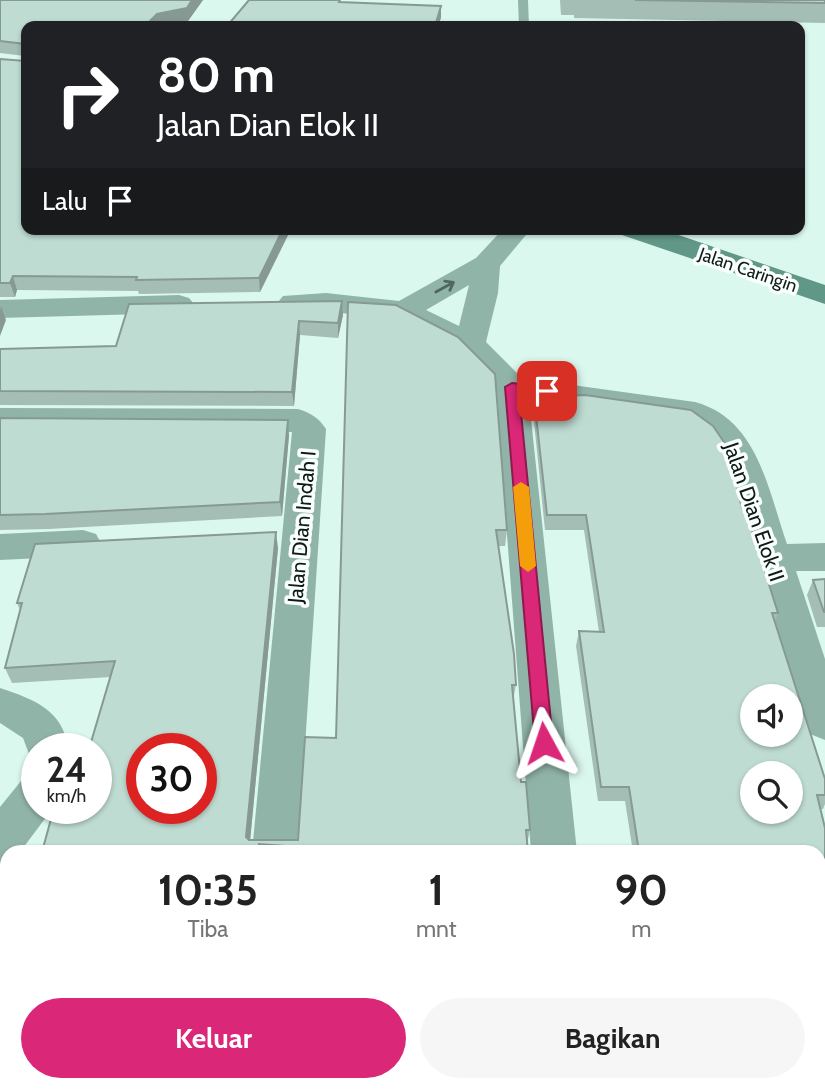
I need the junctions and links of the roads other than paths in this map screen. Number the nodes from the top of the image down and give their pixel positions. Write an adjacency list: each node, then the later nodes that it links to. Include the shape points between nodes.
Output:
1 (523, 0): 2 (lane)
2 (524, 21)
3 (513, 235): 5 (street)
4 (650, 235): 6 (main road, Jalan Caringin)
5 (486, 264): 10 (street, one-way to 5); 11 (street)
6 (825, 295)
7 (271, 302): 10 (street)
8 (206, 303): 9 (street)
9 (0, 309)
10 (404, 310): 11 (street)
11 (470, 344): 12 (street)
12 (512, 387): 19 (street, Jalan Dian Elok II, via 683,411 714,421 737,450); 26 (street)
13 (0, 419): 14 (street, Jalan Dian Indah I, via 298,420 310,434)
14 (302, 531): 15 (street); 25 (street, Jalan Dian Indah I)
15 (261, 533)
16 (112, 541): 17 (street)
17 (0, 547)
18 (825, 557): 19 (street)
19 (771, 558): 21 (street, Jalan Dian Elok II)
20 (0, 705): 22 (street, via 34,719)
21 (825, 722)
22 (42, 733)
23 (21, 816): 24 (street)
24 (0, 842)
25 (276, 845)
26 (553, 845)

